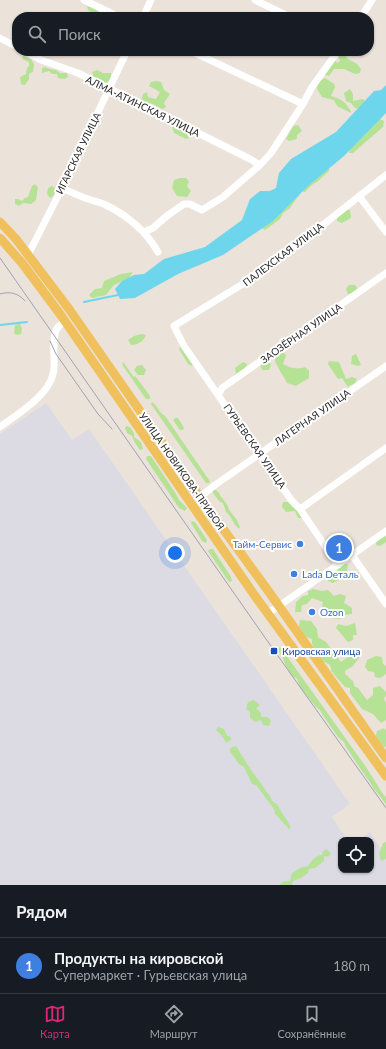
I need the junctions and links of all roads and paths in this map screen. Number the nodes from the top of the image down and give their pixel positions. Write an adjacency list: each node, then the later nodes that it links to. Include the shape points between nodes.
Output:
1 (84, 0): 5 (street)
2 (151, 0): 6 (street)
3 (255, 0): 7 (street)
4 (372, 0): 8 (street)
5 (109, 12)
6 (145, 12)
7 (280, 12)
8 (364, 12)
9 (0, 38): 10 (street)
10 (12, 44)
11 (33, 56): 15 (street, АЛМА-АТИНСКАЯ УЛИЦА, via 78,73)
12 (125, 56): 15 (street, ИГАРСКАЯ УЛИЦА)
13 (202, 56): 16 (street)
14 (334, 56): 16 (street, via 317,78)
15 (109, 89): 17 (street, АЛМА-АТИНСКАЯ УЛИЦА); 19 (street, ИГАРСКАЯ УЛИЦА)
16 (303, 104): 17 (street, via 271,153)
17 (260, 165): 22 (street, via 223,197 202,210 184,204)
18 (386, 175): 20 (street, ПАЛЕХСКАЯ УЛИЦА)
19 (62, 188): 22 (street, via 104,204 132,221); 26 (street, ИГАРСКАЯ УЛИЦА)
20 (359, 196): 23 (street); 29 (street, ПАЛЕХСКАЯ УЛИЦА, via 246,282)
21 (0, 222): 26 (main road, УЛИЦА НОВИКОВА-ПРИБОЯ)
22 (144, 232): 25 (street)
23 (386, 232)
24 (0, 238): 28 (main road, УЛИЦА НОВИКОВА-ПРИБОЯ)
25 (158, 252)
26 (28, 254): 35 (main road, УЛИЦА НОВИКОВА-ПРИБОЯ)
27 (386, 273): 31 (street, ЗАОЗЁРНАЯ УЛИЦА, via 222,388)
28 (66, 321): 32 (street, via 55,333 54,367 44,392); 42 (main road, УЛИЦА НОВИКОВА-ПРИБОЯ)
29 (174, 326): 31 (street, ГУРЬЕВСКАЯ УЛИЦА, via 184,346)
30 (386, 366): 34 (street, ЛАГЕРНАЯ УЛИЦА)
31 (218, 394): 34 (street, ГУРЬЕВСКАЯ УЛИЦА)
32 (0, 428)
33 (386, 448): 36 (street)
34 (259, 454): 35 (street, ЛАГЕРНАЯ УЛИЦА); 36 (street, ГУРЬЕВСКАЯ УЛИЦА)
35 (200, 496): 41 (main road, УЛИЦА НОВИКОВА-ПРИБОЯ)
36 (300, 509): 39 (street, ГУРЬЕВСКАЯ УЛИЦА)
37 (386, 531): 38 (street)
38 (352, 555): 39 (street); 40 (street)
39 (338, 564): 41 (street)
40 (386, 604)
41 (279, 606): 42 (street); 43 (main road, УЛИЦА НОВИКОВА-ПРИБОЯ)
42 (268, 614): 44 (main road, УЛИЦА НОВИКОВА-ПРИБОЯ)
43 (386, 758)
44 (386, 776)

